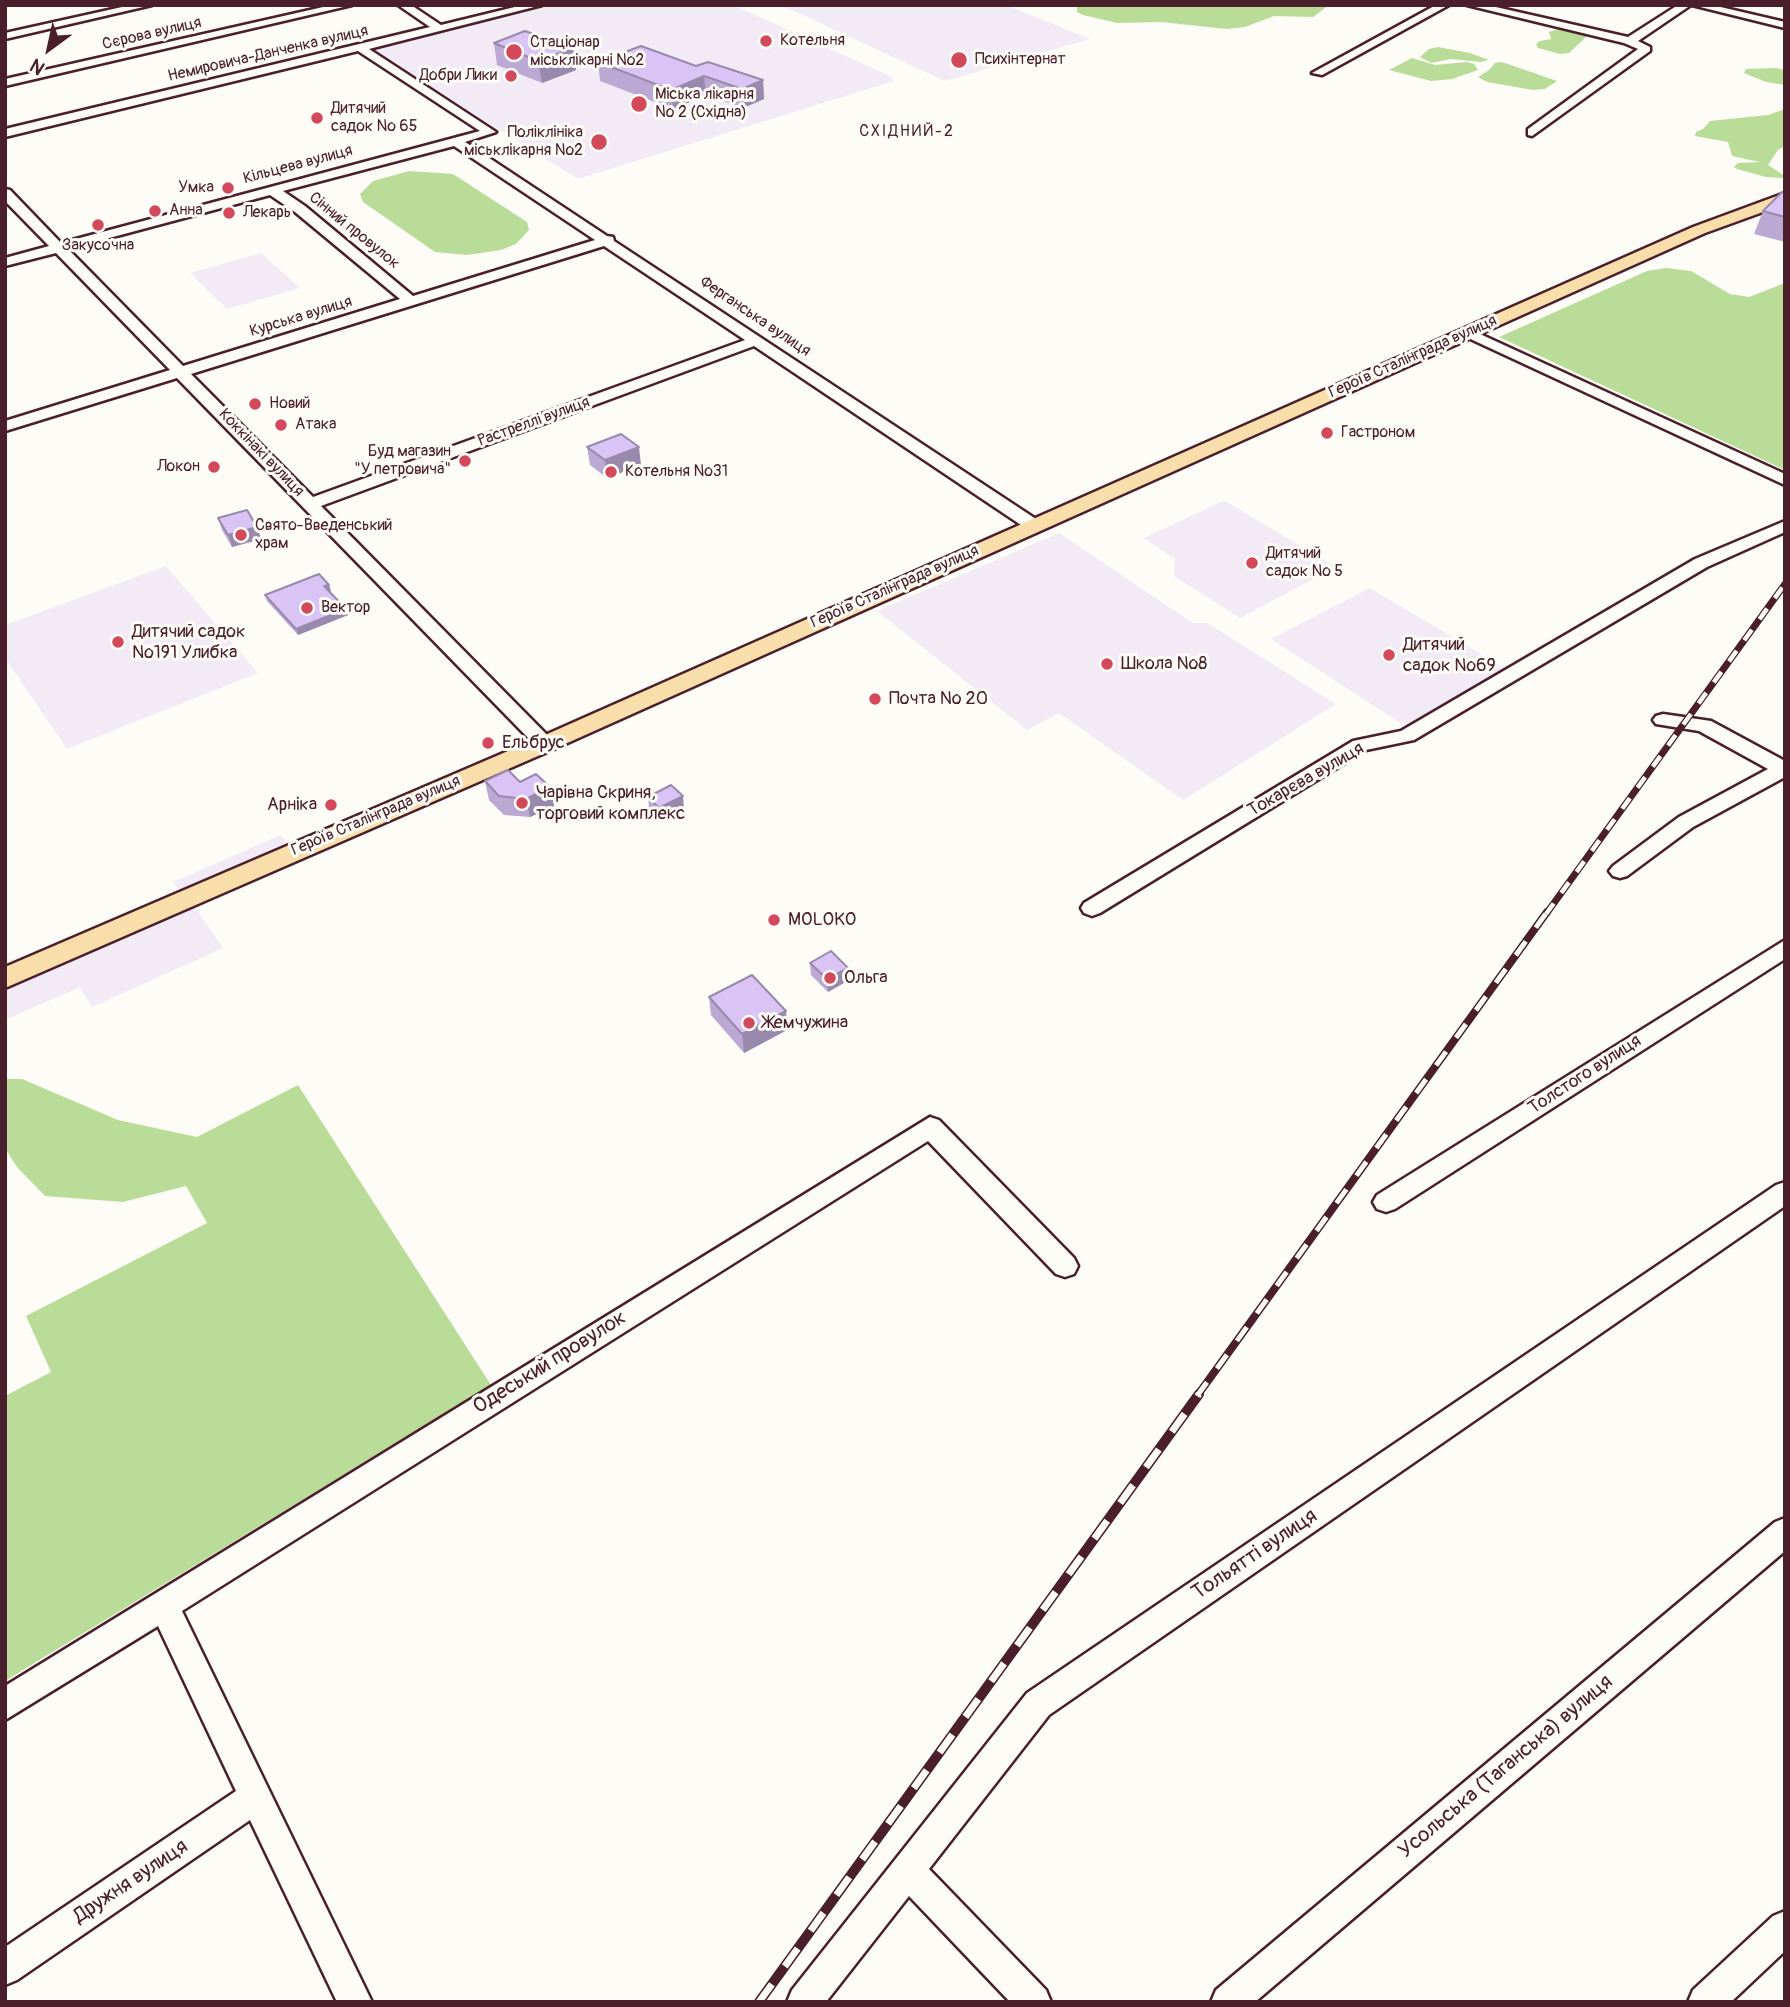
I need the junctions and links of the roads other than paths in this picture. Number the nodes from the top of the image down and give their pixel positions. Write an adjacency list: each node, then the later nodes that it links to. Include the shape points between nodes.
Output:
1 (147, 5): 15 (street)
2 (346, 5): 19 (street, Сєрова вулиця)
3 (403, 5): 14 (street)
4 (537, 5): 14 (street, Немировича-Данченка вулиця)
5 (1444, 5): 18 (street)
6 (1472, 5): 9 (street)
7 (1686, 5): 16 (street)
8 (1697, 5): 10 (street)
9 (1490, 7): 12 (street)
10 (1718, 7): 13 (street)
11 (1550, 13): 12 (street)
12 (1539, 21): 16 (street)
13 (1785, 25)
14 (440, 29): 17 (street, Немировича-Данченка вулиця)
15 (5, 36)
16 (1628, 40): 20 (street, via 1646,49)
17 (360, 48): 21 (street, Немировича-Данченка вулиця); 22 (street, Кільцева вулиця, via 490,132)
18 (1318, 73)
19 (5, 83)
20 (1532, 132)
21 (5, 133)
22 (455, 141): 23 (street, Кільцева вулиця); 26 (street, Ферганська вулиця)
23 (272, 190): 27 (street, Кільцева вулиця); 29 (street, Сінний провулок)
24 (5, 194): 27 (street, Коккінакі вулиця)
25 (1785, 198): 30 (main road, Героїв Сталінграда вулиця, via 1699,230)
26 (608, 240): 29 (street, Курська вулиця); 31 (street, Ферганська вулиця)
27 (59, 248): 28 (street, Кільцева вулиця); 32 (street, Коккінакі вулиця)
28 (5, 262)
29 (411, 301): 32 (street, Курська вулиця)
30 (1469, 332): 34 (street); 36 (main road, Героїв Сталінграда вулиця)
31 (758, 340): 35 (street, Растреллі вулиця); 36 (street, Ферганська вулиця)
32 (182, 372): 33 (street, Курська вулиця); 35 (street, Коккінакі вулиця)
33 (5, 426)
34 (1785, 481)
35 (310, 504): 39 (street, Коккінакі вулиця)
36 (1034, 525): 39 (main road, Героїв Сталінграда вулиця)
37 (1785, 526): 42 (street, Токарєва вулиця, via 1701,563 1407,736 1360,745)
38 (1662, 720): 40 (street, via 1704,725)
39 (545, 744): 44 (main road, Героїв Сталінграда вулиця)
40 (1784, 769): 41 (street, via 1686,822)
41 (1620, 871)
42 (1092, 908)
43 (1785, 948): 46 (street, Толстого вулиця)
44 (5, 978)
45 (1785, 1192): 52 (street, Тольятті вулиця, via 1038,1704)
46 (1386, 1202)
47 (1065, 1266): 49 (street, Одеський провулок, via 930,1126)
48 (1785, 1532): 58 (street, Усольська (Таганська) вулиця)
49 (164, 1606): 50 (street, Одеський провулок); 51 (street)
50 (5, 1704)
51 (256, 1797): 54 (street, Дружня вулиця); 55 (street)
52 (907, 1870): 56 (street, Тольятті вулиця); 57 (street)
53 (1785, 1928): 59 (street)
54 (5, 1968)
55 (355, 2002)
56 (804, 2002)
57 (1034, 2002)
58 (1228, 2002)
59 (1705, 2002)

